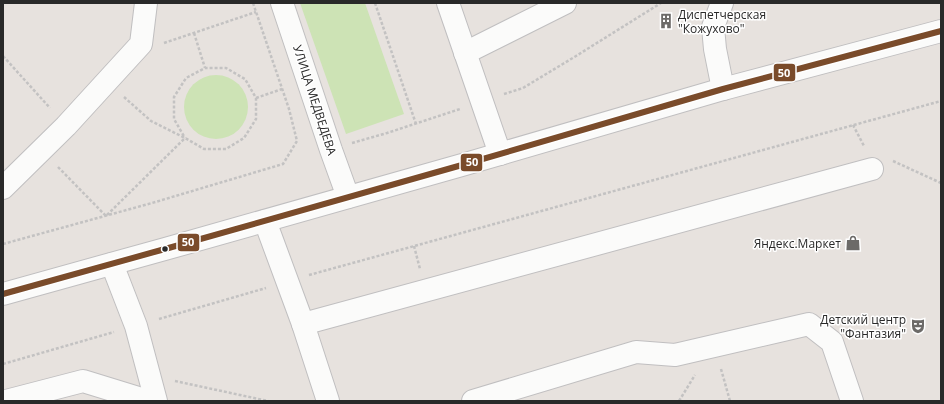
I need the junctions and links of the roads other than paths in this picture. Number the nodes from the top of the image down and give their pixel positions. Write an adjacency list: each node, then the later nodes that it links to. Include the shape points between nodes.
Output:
1 (146, 3): 11 (street, via 141,44 66,126)
2 (282, 3): 12 (street, УЛИЦА МЕДВЕДЕВА)
3 (448, 3): 7 (street)
4 (565, 3): 7 (street)
5 (722, 3): 8 (street, via 713,27)
6 (941, 31): 8 (street)
7 (465, 53): 9 (street)
8 (723, 89): 9 (street)
9 (500, 154): 12 (street)
10 (872, 169): 16 (street)
11 (3, 188)
12 (348, 197): 13 (street)
13 (265, 221): 14 (street); 16 (street)
14 (112, 264): 15 (street); 19 (street, via 136,326)
15 (3, 294)
16 (303, 324): 20 (street)
17 (6, 401): 18 (street, via 83,380)
18 (148, 401)
19 (156, 401)
20 (328, 401)
21 (473, 401): 22 (street, via 636,352 675,355 809,324 832,342)
22 (852, 401)

